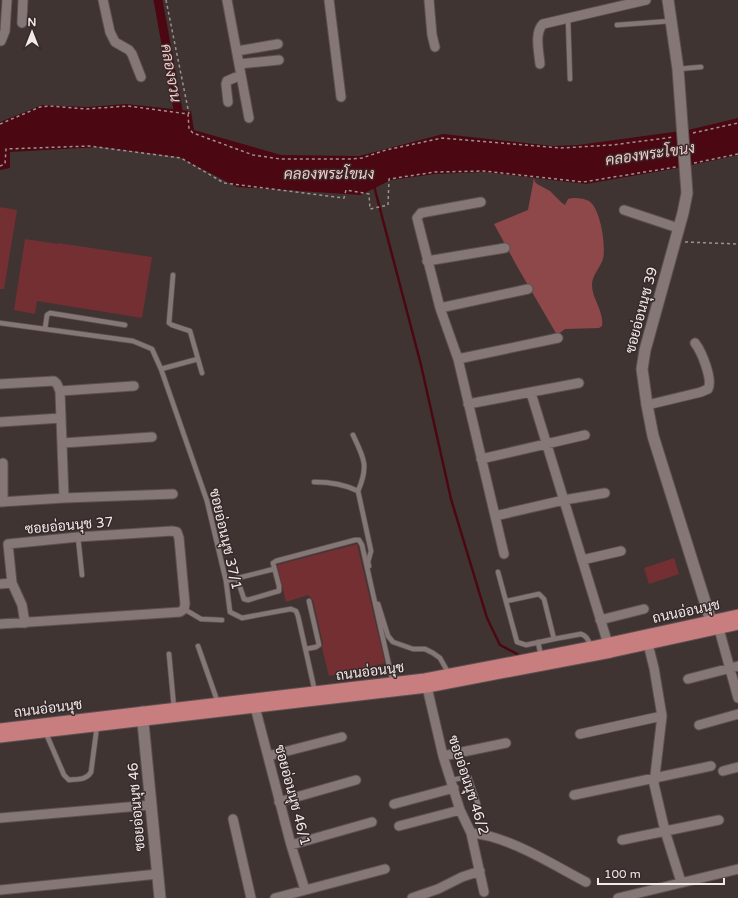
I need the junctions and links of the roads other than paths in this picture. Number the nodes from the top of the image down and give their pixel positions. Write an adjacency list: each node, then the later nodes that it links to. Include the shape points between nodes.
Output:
1 (7, 0): 13 (street)
2 (23, 0): 11 (street)
3 (103, 0): 23 (street, via 110,32 115,42 132,54)
4 (227, 0): 16 (street)
5 (329, 0): 25 (street)
6 (429, 0): 15 (street)
7 (646, 0): 9 (street)
8 (668, 0): 10 (street, ซอยอ่อนนุช 39)
9 (568, 18): 19 (street, via 540,27); 24 (lane)
10 (671, 20): 12 (lane); 21 (street, ซอยอ่อนนุช 39)
11 (22, 23)
12 (617, 25)
13 (2, 41)
14 (278, 44): 16 (street)
15 (435, 48)
16 (237, 51): 18 (street)
17 (279, 60): 18 (street)
18 (239, 64): 22 (street)
19 (540, 64)
20 (701, 67): 21 (lane)
21 (678, 69): 30 (street, ซอยอ่อนนุช 39, via 687,193)
22 (241, 75): 26 (street, via 227,81); 27 (street)
23 (141, 77)
24 (570, 79)
25 (341, 97)
26 (228, 102)
27 (249, 118)
28 (481, 202): 32 (street, via 418,215 417,221)
29 (624, 210): 30 (street)
30 (678, 228): 51 (street, ซอยอ่อนนุช 39, via 645,350 642,369)
31 (505, 248): 32 (street)
32 (427, 261): 35 (street)
33 (173, 275): 41 (lane, via 169,322 190,331)
34 (528, 289): 35 (street)
35 (440, 308): 42 (street)
36 (0, 323): 38 (lane, ซอยอ่อนนุช 37/1)
37 (125, 325): 38 (lane, via 50,313 47,315)
38 (45, 328): 43 (lane, ซอยอ่อนนุช 37/1, via 133,341 152,349)
39 (558, 338): 42 (street)
40 (695, 343): 51 (street, via 701,351 710,382 708,390)
41 (198, 359): 43 (lane); 44 (lane)
42 (458, 359): 50 (street)
43 (161, 369): 78 (lane, ซอยอ่อนนุช 37/1, via 207,501)
44 (202, 372)
45 (579, 383): 49 (street)
46 (0, 384): 48 (street, via 54,381)
47 (134, 386): 48 (street)
48 (60, 391): 52 (street)
49 (532, 392): 50 (street); 58 (street)
50 (468, 404): 59 (street)
51 (647, 405): 91 (street, ซอยอ่อนนุช 39, via 653,436)
52 (61, 418): 53 (street); 57 (street)
53 (0, 422)
54 (353, 435): 62 (lane, via 363,455 364,464 364,478)
55 (585, 435): 58 (street)
56 (152, 436): 57 (street)
57 (63, 443): 65 (street)
58 (547, 445): 59 (street); 66 (street)
59 (482, 459): 68 (street)
60 (2, 463): 67 (street)
61 (314, 482): 62 (lane, via 347,485)
62 (358, 491): 102 (lane, via 371,551 368,562 370,574 388,636 400,645 425,649 433,653 440,658)
63 (605, 493): 66 (street)
64 (173, 494): 65 (street)
65 (64, 498): 67 (street)
66 (564, 500): 68 (street); 73 (street)
67 (2, 502)
68 (495, 516): 72 (street)
69 (78, 537): 70 (street, ซอยอ่อนนุช 37); 76 (lane); 83 (street, ซอยอ่อนนุช 37, via 177,532)
70 (4, 544): 79 (street, ซอยอ่อนนุช 37)
71 (621, 551): 73 (street)
72 (504, 554)
73 (582, 560): 87 (street)
74 (274, 569): 77 (lane); 77 (lane, via 279,591 248,600 242,596); 104 (lane, via 273,563 276,561 359,540)
75 (498, 572): 82 (lane)
76 (82, 575)
77 (237, 578): 78 (lane)
78 (226, 581): 98 (lane, ซอยอ่อนนุช 37/1, via 230,612 235,616 242,618 291,609 296,611)
79 (12, 583): 80 (street); 88 (street, ซอยอ่อนนุช 37, via 22,605)
80 (0, 584)
81 (309, 600): 98 (lane, via 319,645)
82 (507, 601): 92 (lane, via 541,595); 94 (lane, via 517,642 523,645)
83 (184, 609): 86 (lane, via 201,619); 88 (street, via 180,612)
84 (644, 609): 87 (street)
85 (738, 615): 91 (main road, ถนนอ่อนนุช)
86 (222, 620)
87 (600, 620): 97 (street)
88 (24, 623): 89 (street)
89 (0, 624)
90 (738, 624): 91 (main road, ถนนอ่อนนุช)
91 (715, 625): 93 (main road, ถนนอ่อนนุช); 101 (street)
92 (554, 639): 94 (lane); 96 (lane, via 581,634 587,637)
93 (647, 639): 97 (main road, ถนนอ่อนนุช); 113 (street)
94 (538, 642): 100 (lane)
95 (198, 646): 109 (lane)
96 (592, 647): 97 (main road, ถนนอ่อนนุช); 100 (main road, ถนนอ่อนนุช)
97 (609, 648): 105 (main road, ถนนอ่อนนุช)
98 (306, 649): 106 (lane, ซอยอ่อนนุช 37/1)
99 (169, 654): 110 (lane)
100 (542, 658): 102 (main road, ถนนอ่อนนุช)
101 (734, 667): 103 (street); 107 (street)
102 (450, 675): 105 (main road, ถนนอ่อนนุช)
103 (688, 679)
104 (393, 683): 105 (main road, ถนนอ่อนนุช); 106 (main road, ถนนอ่อนนุช)
105 (426, 683): 108 (main road, ถนนอ่อนนุช); 123 (street, ซอยอ่อนนุช 46/2)
106 (315, 692): 108 (main road, ถนนอ่อนนุช)
107 (738, 698)
108 (255, 703): 109 (main road, ถนนอ่อนนุช); 112 (main road, ถนนอ่อนนุช); 122 (street, ซอยอ่อนนุช 46/1)
109 (218, 704): 110 (main road, ถนนอ่อนนุช)
110 (174, 709): 112 (main road, ถนนอ่อนนุช)
111 (738, 714): 115 (street)
112 (142, 716): 114 (main road, ถนนอ่อนนุช); 132 (street, ซอยอ่อนนุช 46)
113 (662, 716): 118 (street); 127 (street)
114 (97, 722): 116 (main road, ถนนอ่อนนุช); 116 (lane, via 91,772 85,778 69,780 64,776)
115 (699, 725)
116 (44, 728): 117 (main road, ถนนอ่อนนุช); 119 (main road, ถนนอ่อนนุช)
117 (0, 729)
118 (580, 734)
119 (0, 737)
120 (342, 737): 122 (street)
121 (506, 743): 123 (street)
122 (268, 756): 131 (street, ซอยอ่อนนุช 46/1)
123 (443, 756): 129 (street, ซอยอ่อนนุช 46/2)
124 (711, 766): 127 (street)
125 (738, 767): 126 (street)
126 (723, 771)
127 (654, 778): 130 (street); 141 (street)
128 (356, 780): 131 (street)
129 (452, 784): 133 (street); 134 (lane, via 469,777); 135 (street, ซอยอ่อนนุช 46/2)
130 (574, 795)
131 (279, 802): 144 (street, ซอยอ่อนนุช 46/1)
132 (151, 804): 136 (street); 148 (street, ซอยอ่อนนุช 46)
133 (394, 804)
134 (478, 804)
135 (460, 810): 140 (street); 142 (street, ซอยอ่อนนุช 46/2)
136 (0, 818)
137 (233, 819): 155 (street)
138 (719, 820): 141 (street)
139 (372, 822): 144 (street)
140 (399, 826)
141 (665, 831): 143 (street); 150 (street)
142 (471, 833): 147 (street, ซอยอ่อนนุช 46/2); 149 (street, via 502,840 545,859)
143 (622, 840)
144 (291, 845): 152 (street, ซอยอ่อนนุช 46/1)
145 (385, 869): 152 (street)
146 (738, 869): 150 (street)
147 (480, 871): 153 (street, ซอยอ่อนนุช 46/2); 157 (street)
148 (158, 874): 151 (street); 154 (street, ซอยอ่อนนุช 46)
149 (586, 882)
150 (680, 882): 158 (street)
151 (0, 890)
152 (305, 890): 156 (street)
153 (484, 892)
154 (160, 898)
155 (251, 898)
156 (275, 898)
157 (412, 898)
158 (618, 898)

